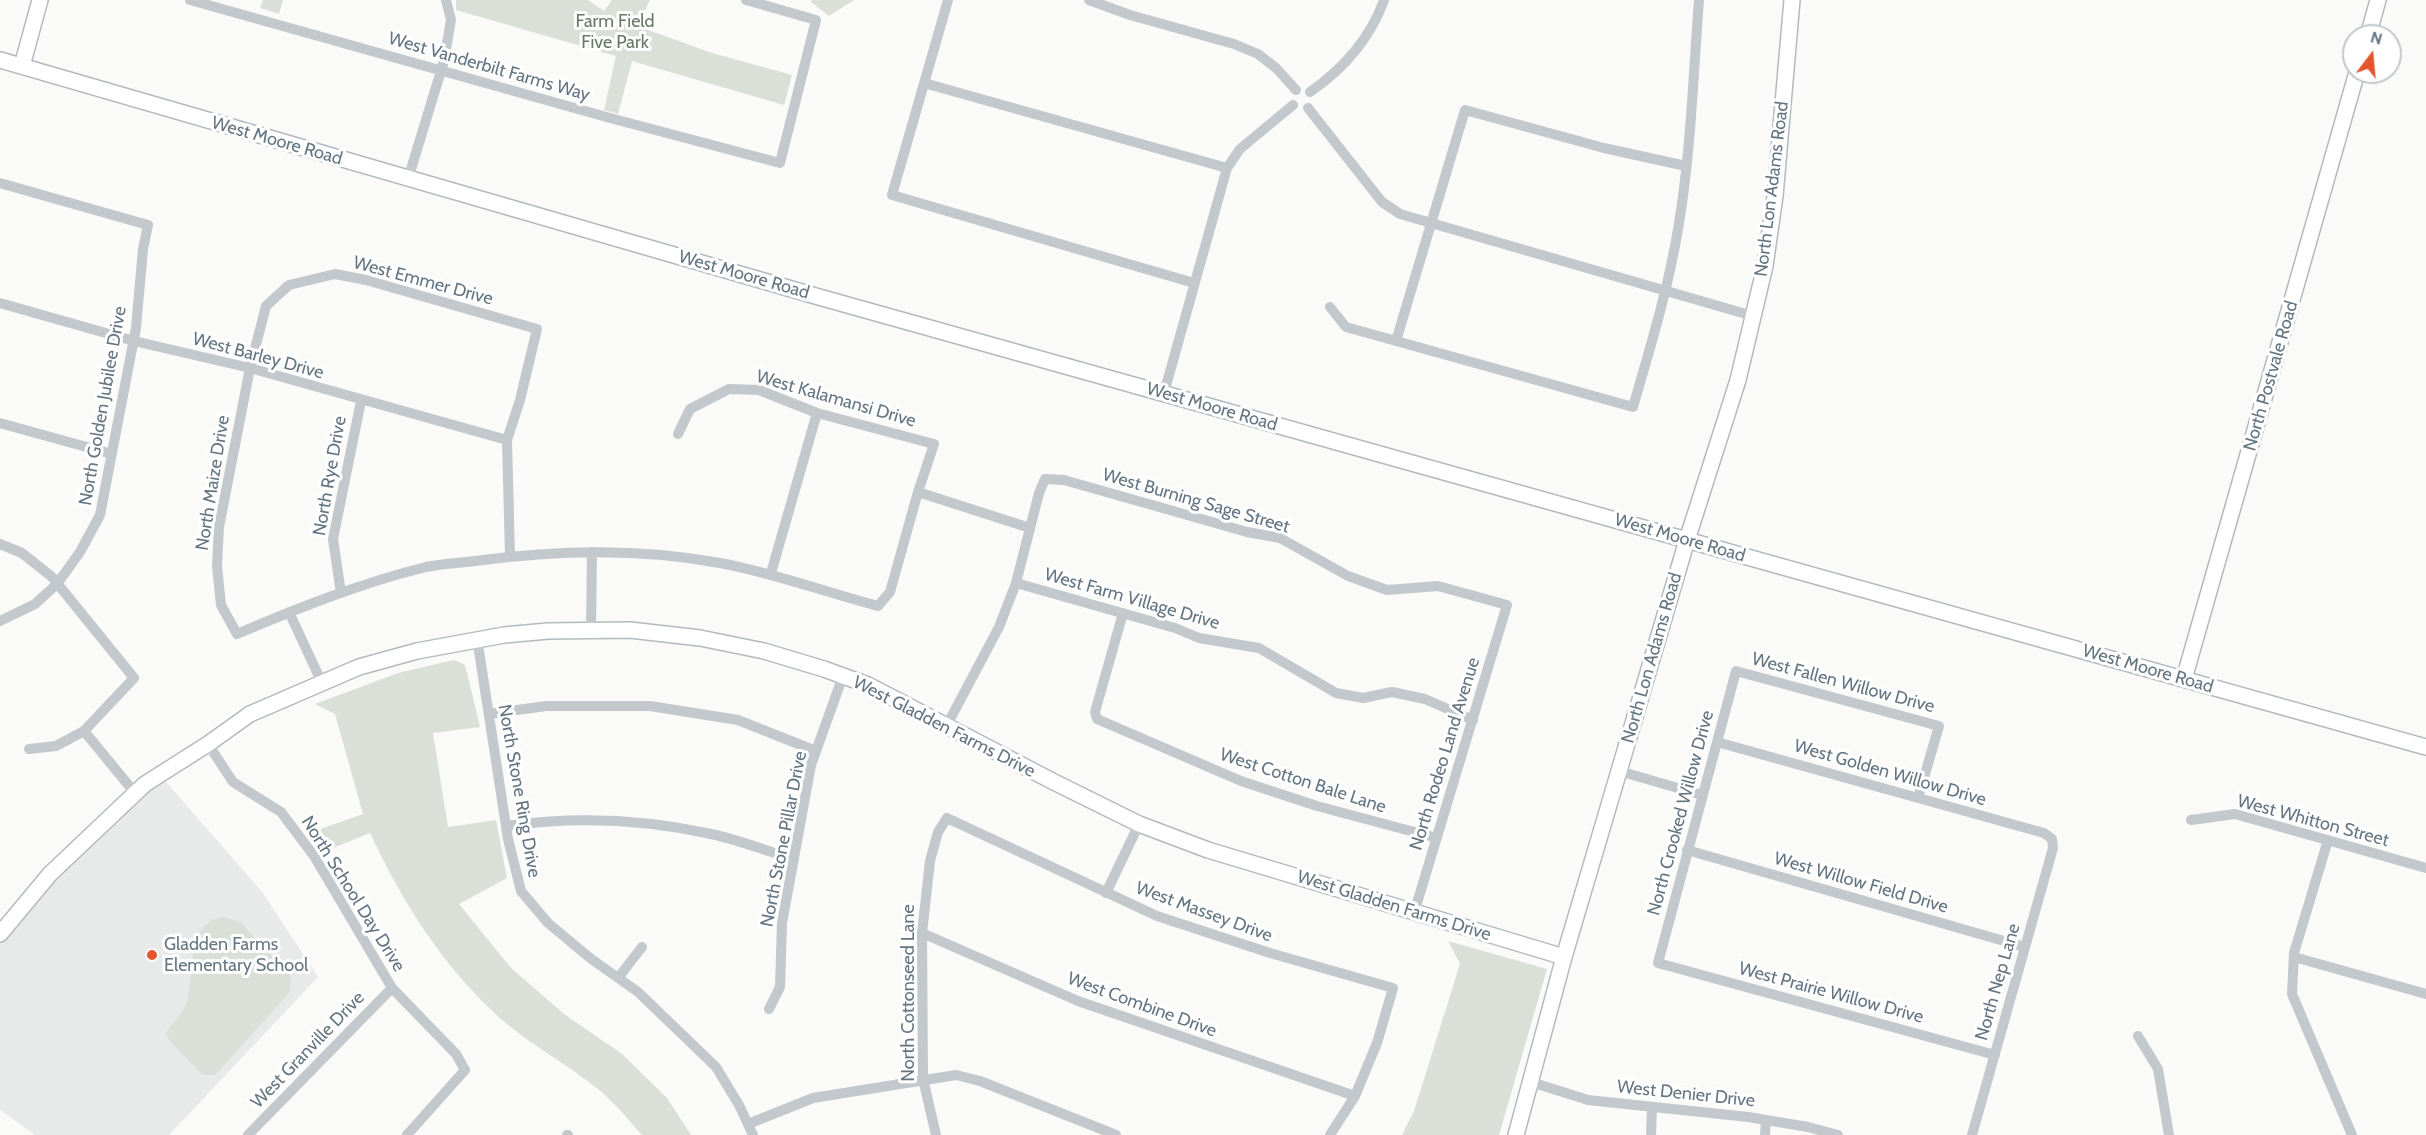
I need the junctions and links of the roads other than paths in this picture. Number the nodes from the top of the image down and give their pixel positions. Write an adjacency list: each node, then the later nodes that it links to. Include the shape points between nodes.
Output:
1 (40, 0): 13 (street)
2 (190, 0): 14 (street, West Vanderbilt Farms Way)
3 (446, 0): 14 (street, via 451,20)
4 (746, 0): 14 (street, West Vanderbilt Farms Way, via 816,20 780,163)
5 (948, 0): 15 (street)
6 (1089, 0): 17 (street, via 1258,54)
7 (1384, 0): 18 (street, via 1362,44)
8 (1699, 0): 21 (street)
9 (1792, 0): 30 (street, North Lon Adams Road, via 1775,196)
10 (2378, 0): 11 (street)
11 (2371, 24)
12 (0, 60): 13 (street, West Moore Road)
13 (22, 66): 23 (street, West Moore Road)
14 (441, 70): 23 (street)
15 (924, 83): 22 (street); 26 (street, via 892,195)
16 (2354, 84): 59 (street, North Postvale Road)
17 (1296, 90): 18 (street); 19 (street)
18 (1310, 92): 20 (street, via 1312,102)
19 (1293, 105): 20 (street); 22 (street, via 1240,149)
20 (1308, 108): 25 (street, via 1382,202 1400,214)
21 (1686, 166): 25 (street, via 1465,110); 27 (street)
22 (1227, 168): 26 (street)
23 (408, 178): 34 (street, West Moore Road)
24 (0, 183): 31 (street, North Golden Jubilee Drive, via 148,225)
25 (1431, 224): 27 (street); 32 (street)
26 (1194, 283): 34 (street)
27 (1666, 291): 30 (street); 32 (street, via 1633,407)
28 (0, 303): 31 (street, West Barley Drive)
29 (1330, 308): 32 (street, via 1346,327)
30 (1753, 316): 43 (street, North Lon Adams Road, via 1738,380)
31 (134, 341): 33 (street, West Barley Drive); 40 (street, North Golden Jubilee Drive)
32 (1396, 341)
33 (249, 368): 35 (street, West Barley Drive); 39 (street, West Emmer Drive, via 266,306 290,285 335,274 366,280 537,329); 52 (street, North Maize Drive, via 219,527 221,605 237,634)
34 (1164, 393): 43 (street, West Moore Road)
35 (361, 401): 39 (street, West Barley Drive); 50 (street, North Rye Drive, via 333,539)
36 (817, 413): 38 (street, West Kalamansi Drive, via 759,390 729,390 690,409); 41 (street, West Kalamansi Drive, via 934,444); 47 (street)
37 (0, 423): 40 (street)
38 (678, 434)
39 (507, 440): 46 (street)
40 (112, 454): 49 (street, North Golden Jubilee Drive, via 100,514)
41 (918, 492): 42 (street); 47 (street, via 890,592 878,606)
42 (1030, 528): 48 (street); 51 (street, West Burning Sage Street, via 1045,479 1064,480 1280,538 1348,576 1387,590 1438,586)
43 (1687, 540): 59 (street, West Moore Road); 70 (street, North Lon Adams Road)
44 (0, 544): 49 (street, via 22,553)
45 (592, 552): 46 (street); 47 (street, via 693,560); 55 (street)
46 (510, 556): 50 (street, via 427,567)
47 (771, 573)
48 (1016, 583): 53 (street, West Farm Village Drive); 63 (street, via 999,627)
49 (57, 584): 54 (street, North Golden Jubilee Drive, via 35,603); 64 (street, via 134,678)
50 (341, 593): 52 (street)
51 (1507, 605): 62 (street, North Rodeo Land Avenue)
52 (290, 612): 60 (street)
53 (1123, 613): 62 (street, West Farm Village Drive, via 1198,638 1259,648 1336,693 1363,698 1392,693 1425,699); 78 (street, West Cotton Bale Lane, via 1095,712 1097,719 1241,781)
54 (0, 621)
55 (591, 630): 56 (street, West Gladden Farms Drive); 58 (street, West Gladden Farms Drive, via 700,638 764,651)
56 (477, 638): 60 (street, West Gladden Farms Drive, via 359,667); 61 (street, North Stone Ring Drive)
57 (1736, 671): 65 (street, North Crooked Willow Drive); 73 (street, West Fallen Willow Drive, via 1939,726)
58 (843, 676): 63 (street, West Gladden Farms Drive); 69 (street, North Stone Pillar Drive)
59 (2184, 679): 67 (street, West Moore Road)
60 (322, 683): 66 (street, West Gladden Farms Drive, via 250,714)
61 (489, 714): 69 (street, via 546,706 650,706 738,720); 77 (street, North Stone Ring Drive)
62 (1473, 720): 78 (street, North Rodeo Land Avenue)
63 (947, 725): 76 (street, West Gladden Farms Drive)
64 (84, 731): 68 (street, via 56,746); 71 (street)
65 (1717, 742): 72 (street, North Crooked Willow Drive); 73 (street, West Golden Willow Drive)
66 (208, 744): 71 (street, West Gladden Farms Drive); 94 (street, North School Day Drive, via 233,782 281,812 314,856)
67 (2426, 747)
68 (29, 749)
69 (816, 751): 82 (street, North Stone Pillar Drive)
70 (1619, 771): 72 (street); 90 (street, North Lon Adams Road)
71 (135, 793): 87 (street, West Gladden Farms Drive, via 50,874)
72 (1702, 795): 81 (street, North Crooked Willow Drive)
73 (1918, 798): 79 (street, West Golden Willow Drive, via 2044,833)
74 (947, 819): 84 (street, West Massey Drive); 86 (street, North Cottonseed Lane, via 938,832 930,861)
75 (2191, 820): 80 (street, West Whitton Street, via 2235,814)
76 (1139, 824): 84 (street); 85 (street, West Gladden Farms Drive, via 1209,850)
77 (506, 826): 82 (street, via 539,821 622,820 711,834); 93 (street, North Stone Ring Drive, via 521,891 548,923)
78 (1437, 838): 85 (street, North Rodeo Land Avenue)
79 (2052, 839): 89 (street, North Nep Lane, via 2053,848)
80 (2328, 840): 83 (street, West Whitton Street); 91 (street)
81 (1687, 850): 89 (street, West Willow Field Drive); 92 (street, North Crooked Willow Drive)
82 (794, 860): 96 (street, North Stone Pillar Drive, via 782,923 780,987)
83 (2426, 868)
84 (1106, 893): 101 (street, West Massey Drive, via 1168,920 1393,988 1377,1043)
85 (1414, 913): 90 (street, West Gladden Farms Drive)
86 (922, 933): 99 (street, North Cottonseed Lane); 101 (street, West Combine Drive, via 1078,1001)
87 (0, 934)
88 (642, 947): 93 (street)
89 (2025, 947): 98 (street, North Nep Lane)
90 (1564, 957): 100 (street, North Lon Adams Road)
91 (2294, 957): 95 (street); 117 (street, via 2292,994)
92 (1658, 963): 98 (street, West Prairie Willow Drive)
93 (618, 978): 104 (street, North Stone Ring Drive, via 638,992 716,1067)
94 (392, 988): 105 (street, West Granville Drive); 106 (street, North School Day Drive, via 456,1054 465,1070)
95 (2426, 994)
96 (769, 1009)
97 (2138, 1036): 116 (street, via 2158,1069)
98 (1995, 1054): 115 (street, North Nep Lane)
99 (923, 1079): 104 (street, via 813,1098); 108 (street, North Cottonseed Lane); 109 (street, via 957,1074)
100 (1531, 1082): 102 (street, West Denier Drive, via 1588,1100); 111 (street, North Lon Adams Road)
101 (1355, 1096): 110 (street)
102 (1652, 1107): 103 (street, West Denier Drive); 112 (street)
103 (1766, 1120): 113 (street); 114 (street, West Denier Drive)
104 (748, 1124): 107 (street, North Stone Ring Drive)
105 (248, 1135)
106 (407, 1135)
107 (753, 1135)
108 (936, 1135)
109 (1116, 1135)
110 (1330, 1135)
111 (1516, 1135)
112 (1651, 1135)
113 (1765, 1135)
114 (1838, 1135)
115 (1972, 1135)
116 (2169, 1135)
117 (2352, 1135)

